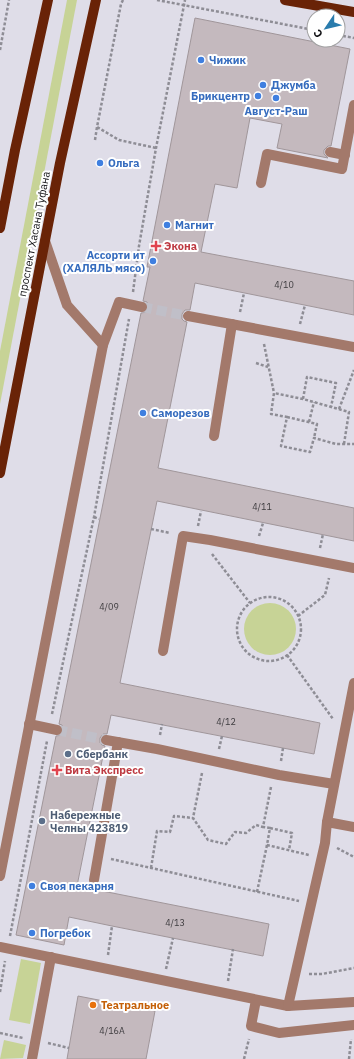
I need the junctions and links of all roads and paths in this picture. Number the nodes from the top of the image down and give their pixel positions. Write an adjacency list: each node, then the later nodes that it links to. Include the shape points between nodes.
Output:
1 (9, 0): 13 (path)
2 (48, 0): 21 (main road)
3 (96, 0): 10 (main road, проспект Хасана Туфана)
4 (101, 0): 10 (main road)
5 (123, 0): 15 (path)
6 (156, 0): 9 (path)
7 (185, 0): 9 (path)
8 (285, 0): 11 (main road)
9 (184, 4): 12 (path); 17 (path)
10 (94, 12): 22 (main road, проспект Хасана Туфана)
11 (354, 12)
12 (306, 28)
13 (0, 50)
14 (354, 105): 18 (street)
15 (97, 127): 16 (path); 17 (path, via 119,140)
16 (95, 140)
17 (156, 148): 25 (path, via 139,246)
18 (348, 150): 19 (street); 20 (street, via 342,169 284,153 267,154)
19 (330, 152)
20 (261, 183)
21 (0, 227)
22 (45, 241): 31 (street, via 67,305); 47 (main road, проспект Хасана Туфана)
23 (244, 293): 28 (path)
24 (304, 305): 30 (path)
25 (132, 306): 26 (street); 31 (street, via 119,302); 48 (path)
26 (142, 307)
27 (188, 316): 28 (street)
28 (235, 324): 29 (street); 43 (street)
29 (266, 330): 30 (street); 34 (path, via 264,344)
30 (297, 337): 32 (street)
31 (103, 345): 60 (street)
32 (354, 348)
33 (256, 363): 34 (path)
34 (268, 367): 36 (path)
35 (354, 370): 40 (path)
36 (274, 393): 37 (path); 41 (path, via 271,414)
37 (303, 399): 38 (path); 39 (path, via 307,377 336,383)
38 (314, 402): 39 (path); 42 (path)
39 (331, 407): 40 (path)
40 (339, 409): 45 (path, via 349,412)
41 (287, 417): 42 (path); 44 (path, via 281,446 310,452)
42 (309, 422): 44 (path, via 317,424)
43 (214, 436)
44 (314, 438): 45 (path)
45 (344, 444): 46 (path)
46 (354, 444)
47 (0, 473)
48 (94, 517): 49 (path); 62 (path)
49 (100, 519)
50 (151, 529): 51 (path)
51 (183, 536): 52 (street); 57 (street)
52 (210, 540): 53 (street); 55 (path, via 209,549)
53 (333, 564): 54 (street); 56 (path, via 325,595)
54 (354, 568)
55 (250, 603): 56 (path, via 263,597 277,598 290,604); 58 (path, via 240,616 237,632 243,648 256,658 272,661)
56 (298, 616): 58 (path, via 301,626 300,638 295,648)
57 (163, 650)
58 (287, 655): 61 (path, via 332,718)
59 (354, 683): 61 (street)
60 (29, 724): 62 (street); 78 (street)
61 (345, 726): 67 (street)
62 (53, 730): 84 (path)
63 (106, 740): 64 (street)
64 (118, 742): 65 (street); 75 (street)
65 (205, 759): 66 (street); 68 (path)
66 (273, 774): 67 (street); 70 (path)
67 (334, 784): 69 (street)
68 (193, 818): 70 (path, via 208,840 226,844 235,832 246,833 256,825); 77 (path, via 174,816 170,832 157,831)
69 (327, 822): 71 (street); 76 (street)
70 (263, 827): 72 (path)
71 (354, 827)
72 (270, 828): 73 (path); 74 (path, via 292,833)
73 (267, 845): 74 (path); 80 (path)
74 (289, 850): 76 (path)
75 (98, 856): 77 (path); 79 (street)
76 (322, 858): 81 (street)
77 (151, 868): 80 (path)
78 (0, 876)
79 (94, 880)
80 (257, 892): 81 (path)
81 (311, 904): 89 (street)
82 (112, 926): 87 (path)
83 (173, 938): 90 (path)
84 (4, 948): 86 (street); 91 (path)
85 (233, 950): 92 (path)
86 (51, 957): 87 (street); 98 (street)
87 (106, 968): 90 (street)
88 (354, 968): 89 (path, via 322,974)
89 (295, 974): 95 (street)
90 (164, 980): 92 (street)
91 (0, 992)
92 (226, 993): 93 (street)
93 (256, 1000): 95 (street); 96 (street)
94 (354, 1002): 95 (street)
95 (288, 1006)
96 (251, 1026): 97 (street, via 279,1033); 99 (path)
97 (353, 1026): 100 (path)
98 (32, 1059)
99 (244, 1059)
100 (350, 1059)

